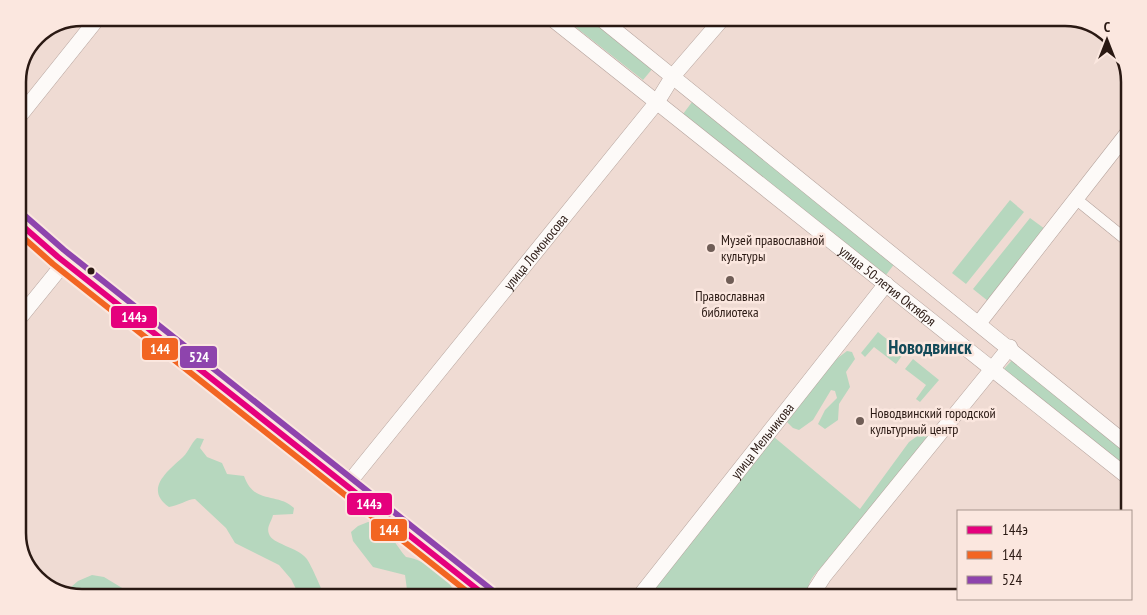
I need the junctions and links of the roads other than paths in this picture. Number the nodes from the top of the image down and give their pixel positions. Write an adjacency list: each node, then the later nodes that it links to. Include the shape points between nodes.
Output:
1 (92, 26): 7 (street)
2 (561, 26): 6 (street, улица 50-летия Октября)
3 (610, 26): 5 (street, улица 50-летия Октября)
4 (716, 26): 5 (street, улица Ломоносова)
5 (673, 76): 6 (street, улица Ломоносова); 15 (street, улица 50-летия Октября)
6 (657, 102): 13 (street, улица 50-летия Октября); 20 (street, улица Ломоносова)
7 (26, 108)
8 (1121, 141): 9 (street)
9 (1076, 199): 11 (street); 15 (street)
10 (26, 229): 12 (main road)
11 (1121, 236)
12 (64, 262): 14 (street); 20 (main road)
13 (886, 284): 17 (street, улица 50-летия Октября); 22 (street, улица Мельникова)
14 (26, 310)
15 (980, 323): 16 (street, улица 50-летия Октября)
16 (1010, 347): 17 (street); 18 (street, улица 50-летия Октября)
17 (992, 369): 19 (street, улица 50-летия Октября); 23 (street)
18 (1121, 439)
19 (1121, 471)
20 (347, 485): 21 (main road)
21 (475, 589)
22 (646, 589)
23 (815, 589)

